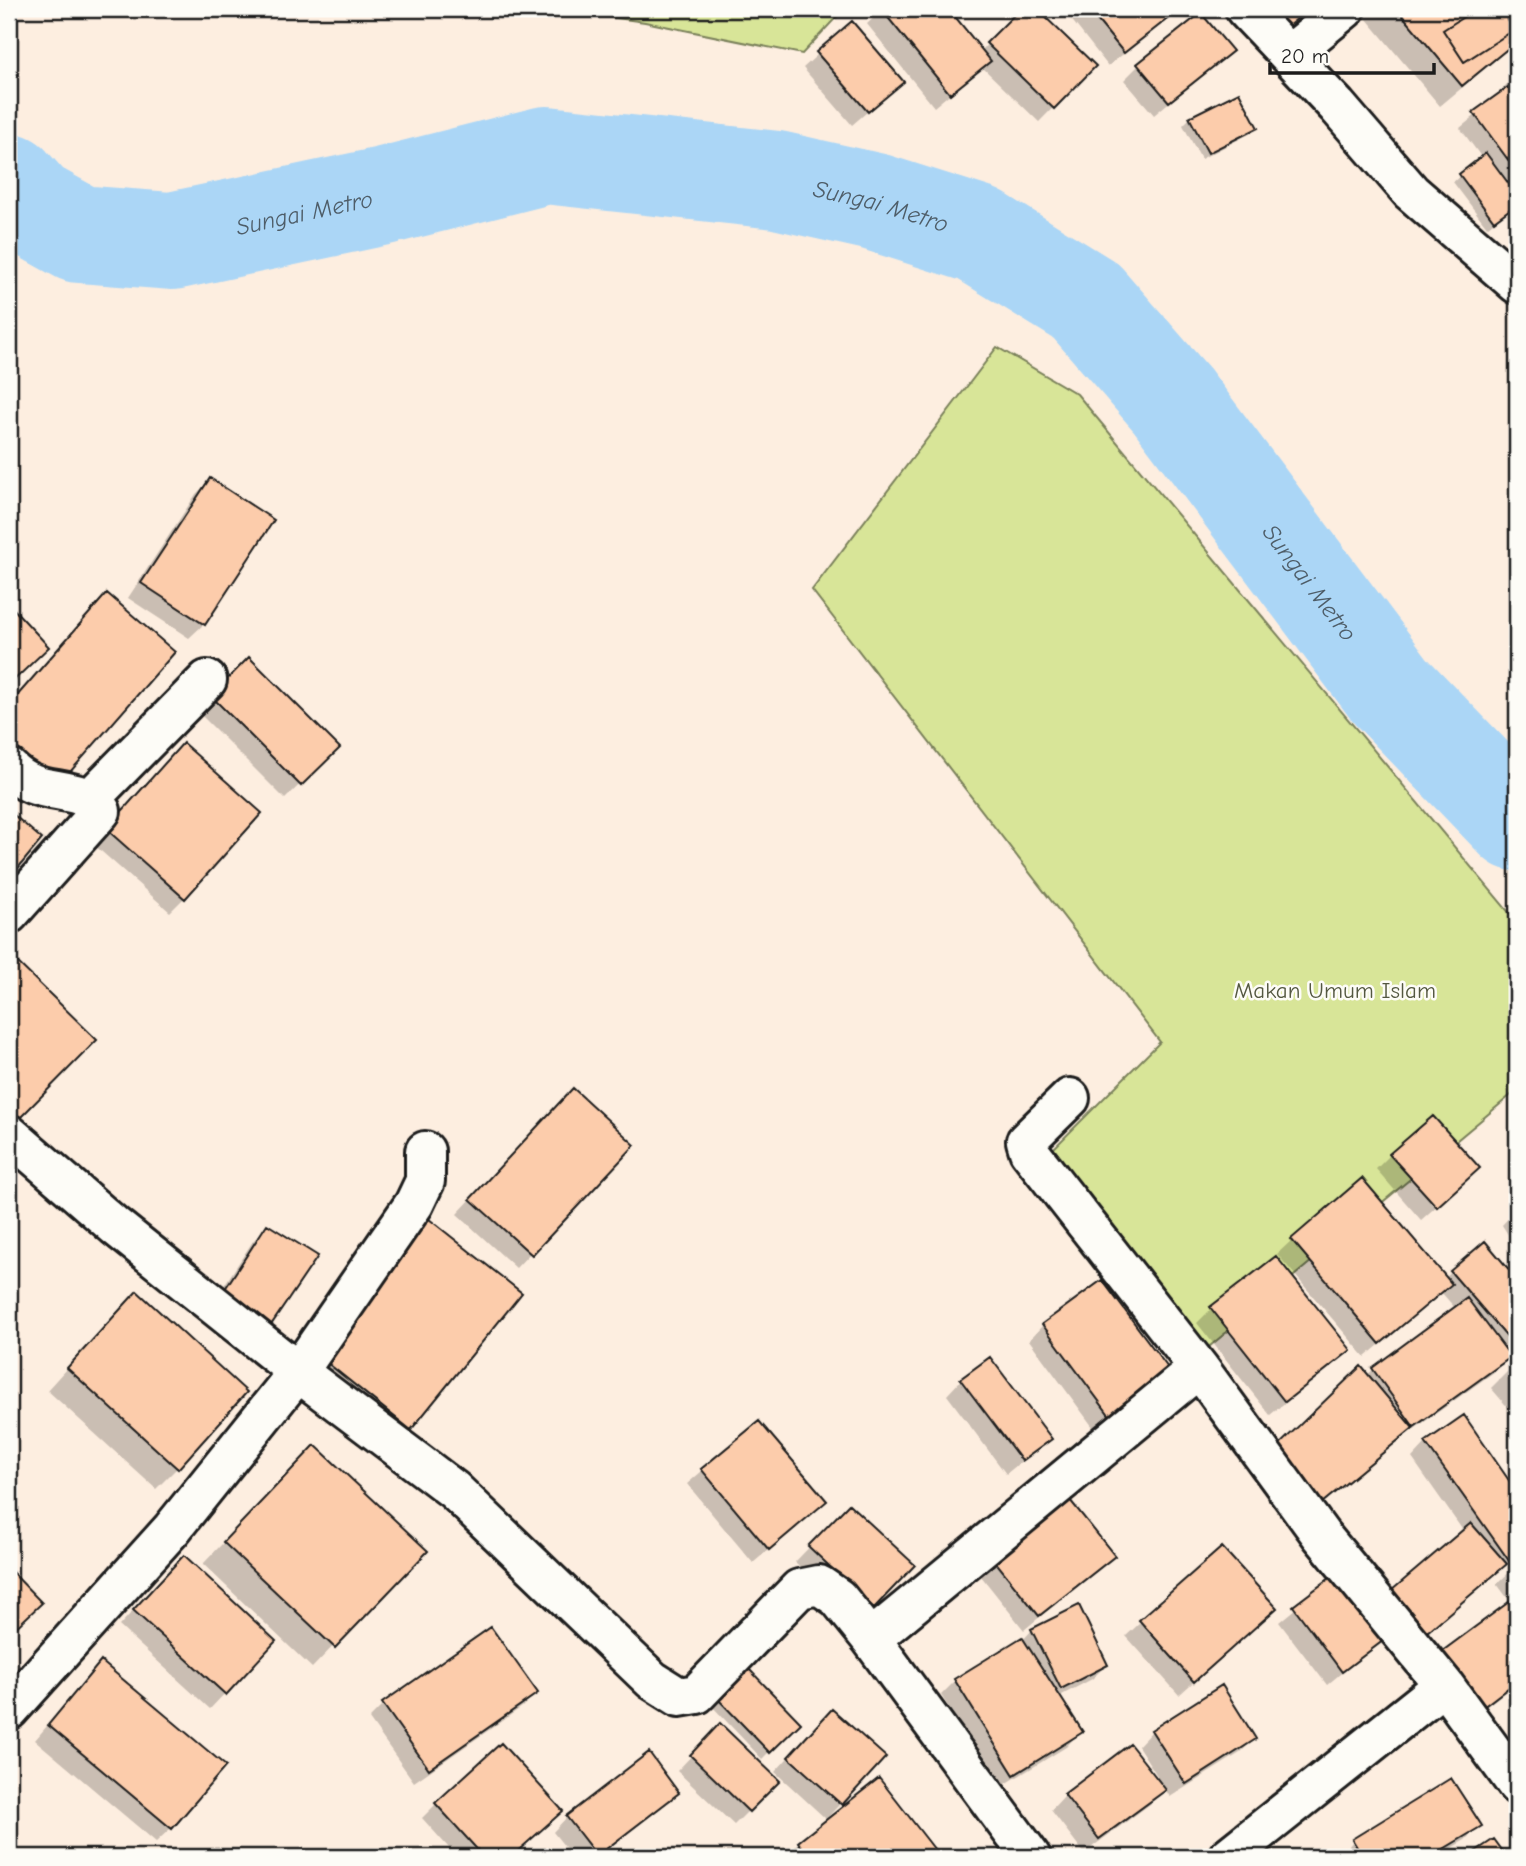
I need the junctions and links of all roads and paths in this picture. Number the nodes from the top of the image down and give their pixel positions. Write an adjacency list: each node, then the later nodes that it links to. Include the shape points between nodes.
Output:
1 (1245, 9): 3 (street)
2 (1345, 9): 3 (street)
3 (1290, 54): 4 (street, via 1411,192)
4 (1517, 284)
5 (207, 680): 7 (street)
6 (9, 768): 7 (street, via 42,789 74,792)
7 (90, 799): 8 (street, via 101,811)
8 (9, 914)
9 (1070, 1098): 12 (street, via 1026,1141 1029,1151)
10 (9, 1134): 13 (street, via 115,1226)
11 (425, 1151): 13 (street, via 425,1181 414,1204)
12 (1199, 1368): 14 (street); 15 (street, via 1321,1535)
13 (298, 1372): 14 (street, via 454,1489 652,1680 679,1697 698,1694 803,1588 820,1585 838,1598); 16 (street, via 173,1529)
14 (871, 1639): 18 (street)
15 (1444, 1685): 17 (street); 19 (street)
16 (9, 1710)
17 (1517, 1785)
18 (1031, 1857)
19 (1228, 1857)

